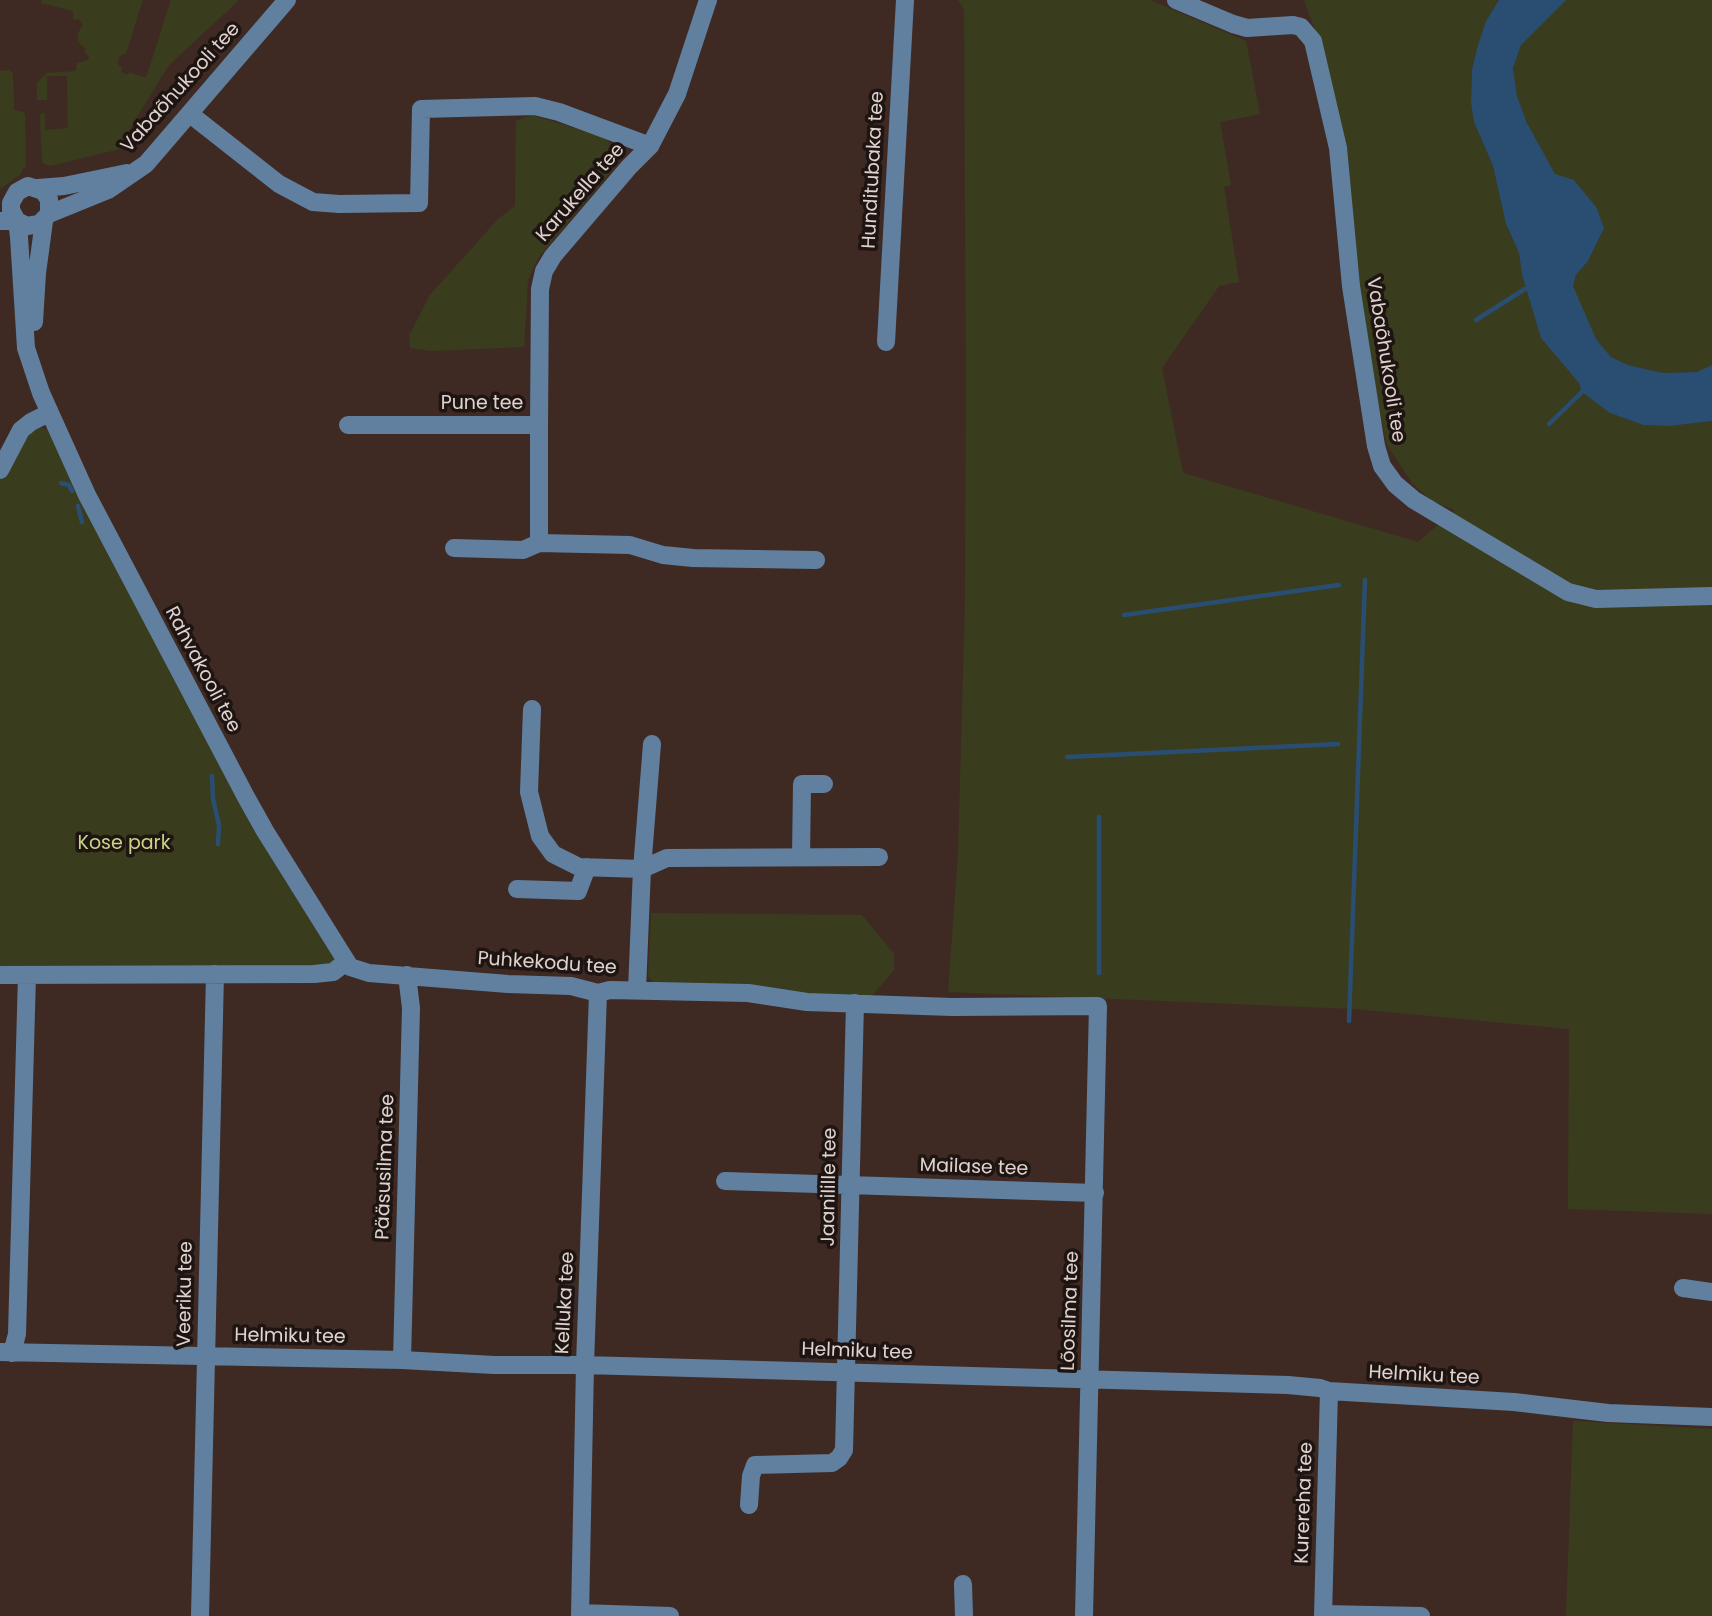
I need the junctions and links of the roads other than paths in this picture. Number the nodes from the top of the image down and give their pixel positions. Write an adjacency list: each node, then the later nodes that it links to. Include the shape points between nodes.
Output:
1 (287, 0): 5 (street, Vabaõhukooli tee)
2 (708, 0): 6 (street, Karukella tee, via 677,94)
3 (905, 0): 12 (street, Hunditubaka tee)
4 (1177, 0): 21 (street, Vabaõhukooli tee, via 1247,28 1301,27 1313,41 1338,148 1351,286 1376,446 1382,466 1395,484 1414,500 1568,592 1596,600)
5 (190, 114): 6 (street, via 279,184 313,202 339,204 419,203 421,109 534,106); 7 (street, Vabaõhukooli tee, via 146,164)
6 (650, 146): 16 (street, Karukella tee, via 544,271)
7 (134, 171): 8 (street, Vabaõhukooli tee); 10 (street, Vabaõhukooli tee, via 108,190)
8 (38, 188): 9 (street, Vabaõhukooli tee, via 28,186); 10 (street, via 49,199)
9 (9, 194): 11 (street, Rahvakooli tee, via 13,197)
10 (47, 217): 11 (street, via 33,226); 13 (street, Rahvakooli tee, via 34,310)
11 (8, 221): 13 (street, Rahvakooli tee, via 26,348)
12 (886, 342)
13 (40, 388): 14 (street, Rahvakooli tee)
14 (49, 413): 17 (street, via 21,430); 30 (street, Rahvakooli tee, via 100,522 246,797)
15 (348, 425): 16 (street, Pune tee)
16 (539, 425): 18 (street, Pune tee)
17 (0, 470)
18 (539, 543): 19 (street, via 523,550); 20 (street, via 630,545 693,558)
19 (454, 548)
20 (816, 560)
21 (1712, 596)
22 (532, 709): 27 (street, via 529,792 540,836 553,854)
23 (652, 744): 28 (street)
24 (824, 784): 25 (street, via 802,784)
25 (801, 857): 26 (street); 28 (street, via 667,858)
26 (879, 857)
27 (587, 867): 28 (street); 29 (street, via 578,891)
28 (642, 869): 35 (street)
29 (517, 889)
30 (346, 962): 31 (street, via 322,974); 34 (street, Puhkekodu tee, via 362,972)
31 (215, 974): 33 (street); 45 (street, Veeriku tee)
32 (0, 975): 33 (street)
33 (27, 975): 44 (street, via 16,1334)
34 (407, 975): 36 (street, Puhkekodu tee, via 571,986); 46 (street, Pääsusilma tee, via 411,1008)
35 (637, 990): 36 (street, Puhkekodu tee); 37 (street, Puhkekodu tee, via 748,993)
36 (598, 993): 47 (street, Kelluka tee)
37 (855, 1003): 38 (street, Puhkekodu tee); 40 (street, Jaanilille tee)
38 (1098, 1006): 41 (street, Lõosilma tee)
39 (725, 1181): 40 (street, Mailase tee)
40 (851, 1185): 41 (street, Mailase tee); 48 (street, Jaanilille tee)
41 (1095, 1193): 49 (street, Lõosilma tee)
42 (1683, 1288): 43 (street)
43 (1712, 1292)
44 (6, 1353): 45 (street, Helmiku tee)
45 (205, 1356): 46 (street, Helmiku tee); 56 (street, Veeriku tee)
46 (402, 1360): 47 (street, Helmiku tee)
47 (585, 1365): 48 (street, Helmiku tee); 54 (street, Kelluka tee)
48 (846, 1373): 49 (street, Helmiku tee); 52 (street, Jaanilille tee, via 844,1450 839,1458 832,1463 755,1465)
49 (1090, 1381): 50 (street, Helmiku tee, via 1288,1385); 59 (street, Lõosilma tee)
50 (1329, 1391): 51 (street, Helmiku tee); 55 (street, Kurereha tee)
51 (1712, 1417)
52 (749, 1505)
53 (963, 1584): 58 (street)
54 (580, 1614): 57 (street)
55 (1323, 1615): 60 (street)
56 (200, 1616)
57 (670, 1616)
58 (964, 1616)
59 (1084, 1616)
60 (1421, 1616)

